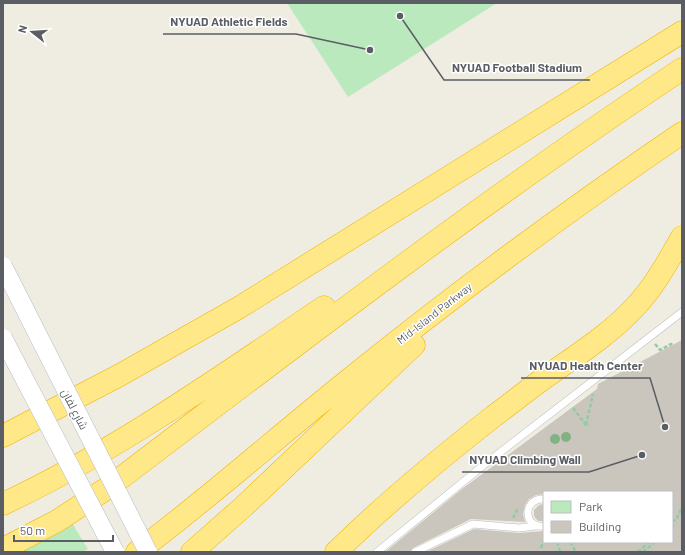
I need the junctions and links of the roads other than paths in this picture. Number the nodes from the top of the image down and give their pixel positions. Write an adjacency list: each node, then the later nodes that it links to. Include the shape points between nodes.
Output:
1 (682, 32): 10 (highway, via 240,307 120,375)
2 (682, 69): 4 (highway, via 591,129)
3 (682, 133): 6 (highway, Mid-Island Parkway)
4 (450, 230): 12 (highway, via 361,283 149,423 79,466); 17 (highway, via 108,487 57,521)
5 (682, 237): 22 (highway, via 654,284 624,319 440,459)
6 (501, 260): 19 (highway, Mid-Island Parkway); 21 (highway, via 243,507)
7 (3, 266): 20 (street, شارع لفان, bridge)
8 (682, 312): 23 (lane, via 485,464)
9 (3, 338): 18 (street, bridge)
10 (3, 436)
11 (543, 499): 13 (lane, via 535,500)
12 (3, 504)
13 (527, 510): 14 (lane, via 529,520); 16 (lane)
14 (536, 526): 15 (lane); 16 (lane)
15 (543, 526)
16 (519, 528): 24 (lane, via 473,524)
17 (3, 549)
18 (115, 552)
19 (137, 552)
20 (148, 552)
21 (192, 552)
22 (336, 552)
23 (377, 552)
24 (415, 552)

